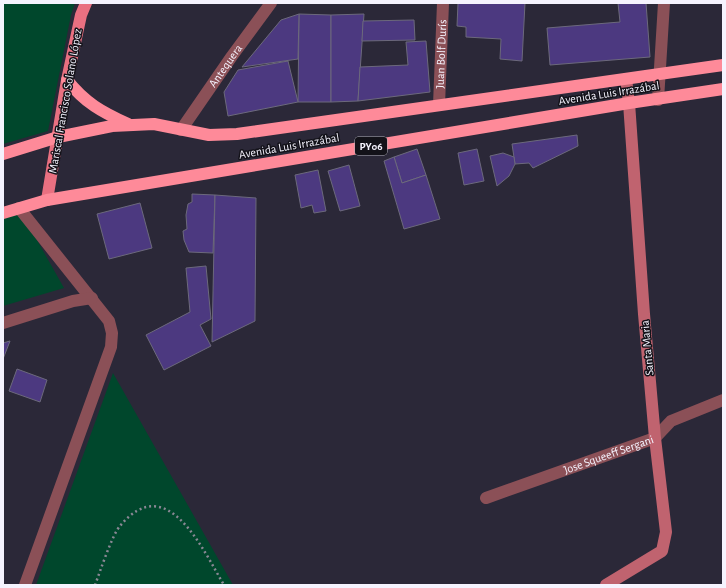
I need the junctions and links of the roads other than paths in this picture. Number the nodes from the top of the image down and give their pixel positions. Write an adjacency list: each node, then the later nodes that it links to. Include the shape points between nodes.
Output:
1 (86, 3): 8 (main road, Mariscal Francisco Solano López)
2 (271, 3): 14 (street, Antequera)
3 (443, 3): 12 (street, Juan Bolf Durís)
4 (664, 3): 6 (street)
5 (723, 65): 6 (highway, Avenida Luis Irrazábal)
6 (659, 74): 7 (highway, Avenida Luis Irrazábal); 10 (street)
7 (626, 79): 11 (street, Santa Maria); 12 (highway, Avenida Luis Irrazábal)
8 (67, 80): 13 (highway, via 84,100); 15 (main road, Mariscal Francisco Solano López)
9 (723, 89): 10 (highway, Avenida Luis Irrazábal / PY06)
10 (658, 100): 11 (highway, Avenida Luis Irrazábal / PY06)
11 (629, 103): 17 (highway, Avenida Luis Irrazábal / PY06); 23 (street, Santa Maria)
12 (439, 105): 14 (highway, Avenida Luis Irrazábal, via 237,134 209,135)
13 (129, 124): 14 (highway, Avenida Luis Irrazábal, via 154,124); 15 (highway, Avenida Luis Irrazábal, via 98,128)
14 (181, 130)
15 (58, 138): 16 (highway, Avenida Luis Irrazábal); 17 (main road, Mariscal Francisco Solano López)
16 (3, 154)
17 (47, 200): 18 (highway, Avenida Luis Irrazábal / PY06)
18 (19, 208): 19 (highway, Avenida Luis Irrazábal / PY06); 20 (street)
19 (3, 213)
20 (92, 298): 21 (street, via 73,301); 25 (street, via 109,320 112,333 111,347)
21 (3, 322)
22 (723, 400): 23 (street, Jose Squeeff Sergani, via 671,421)
23 (655, 438): 24 (street, Jose Squeeff Sergani); 26 (street, Santa Maria, via 666,532 662,551)
24 (486, 498)
25 (25, 585)
26 (606, 585)

